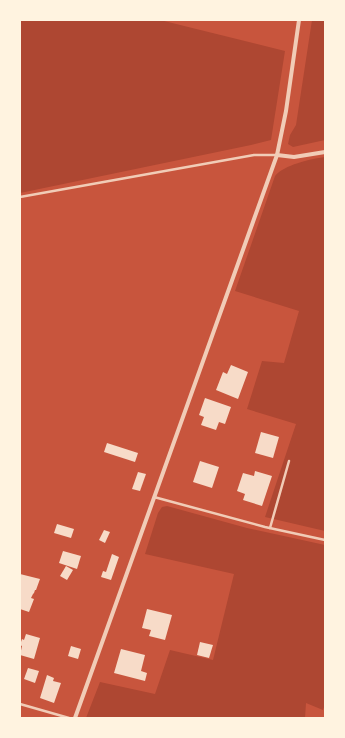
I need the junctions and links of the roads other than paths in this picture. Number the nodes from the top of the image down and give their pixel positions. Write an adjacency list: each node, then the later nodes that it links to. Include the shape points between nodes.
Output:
1 (299, 20): 3 (street)
2 (325, 152): 3 (street, via 294,157)
3 (277, 155): 4 (lane, via 254,155); 6 (street)
4 (20, 198)
5 (289, 461): 7 (lane)
6 (154, 497): 7 (lane); 11 (street)
7 (270, 528): 8 (lane)
8 (325, 540)
9 (20, 704): 10 (lane)
10 (69, 718)
11 (75, 718)

